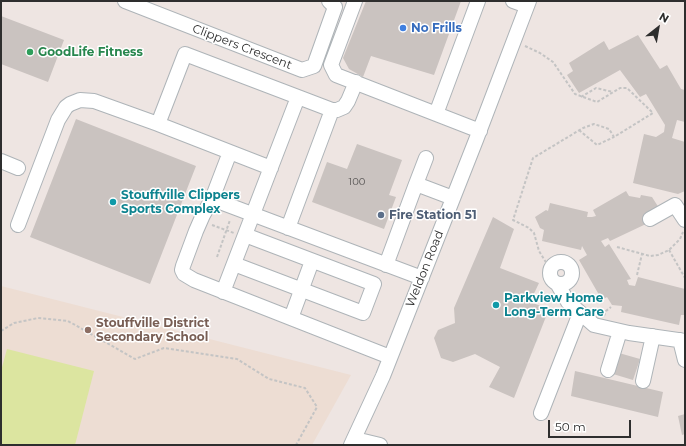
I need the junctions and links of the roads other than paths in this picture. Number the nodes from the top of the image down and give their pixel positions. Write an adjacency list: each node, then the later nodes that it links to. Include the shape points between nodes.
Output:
1 (125, 1): 2 (street, Clippers Crescent, via 302,70 314,66 335,7)
2 (328, 1)
3 (355, 1): 7 (street, via 331,65 336,75)
4 (478, 1): 10 (street)
5 (513, 1): 6 (street)
6 (528, 4): 12 (street, Weldon Road)
7 (356, 82): 9 (street, via 346,104); 10 (street)
8 (298, 97): 9 (street); 11 (street, via 185,54); 17 (street)
9 (332, 110): 25 (street)
10 (436, 114): 12 (street)
11 (158, 124): 13 (street); 24 (street, via 94,101 80,100 70,104 58,120)
12 (480, 131): 19 (street, Weldon Road)
13 (230, 152): 17 (street); 20 (street)
14 (426, 158): 18 (street)
15 (1, 162): 16 (street)
16 (18, 168)
17 (271, 168): 21 (street)
18 (416, 184): 19 (street); 29 (street)
19 (453, 198): 30 (street, Weldon Road)
20 (212, 199): 21 (street); 33 (street, via 201,220 183,272 188,278)
21 (253, 215): 25 (street); 26 (street)
22 (650, 219): 23 (street, via 675,205)
23 (684, 224)
24 (18, 225)
25 (288, 228): 29 (street)
26 (245, 236): 27 (street); 28 (street)
27 (312, 261): 32 (street); 32 (street, via 374,284 363,313)
28 (234, 264): 32 (street); 33 (street)
29 (386, 265): 30 (street)
30 (422, 278): 39 (street, Weldon Road)
31 (558, 285): 31 (street, via 550,278 550,269 557,262 565,262 572,271 569,282); 34 (street, via 568,302)
32 (302, 290): 35 (street)
33 (224, 292): 35 (street)
34 (580, 313): 36 (street, via 594,325); 43 (street)
35 (291, 318): 39 (street)
36 (620, 331): 37 (street); 41 (street)
37 (653, 336): 38 (street); 42 (street)
38 (683, 341): 40 (street)
39 (390, 357): 44 (street, Weldon Road)
40 (685, 360)
41 (608, 370)
42 (643, 381)
43 (541, 413)
44 (353, 442): 45 (street)
45 (380, 445)

